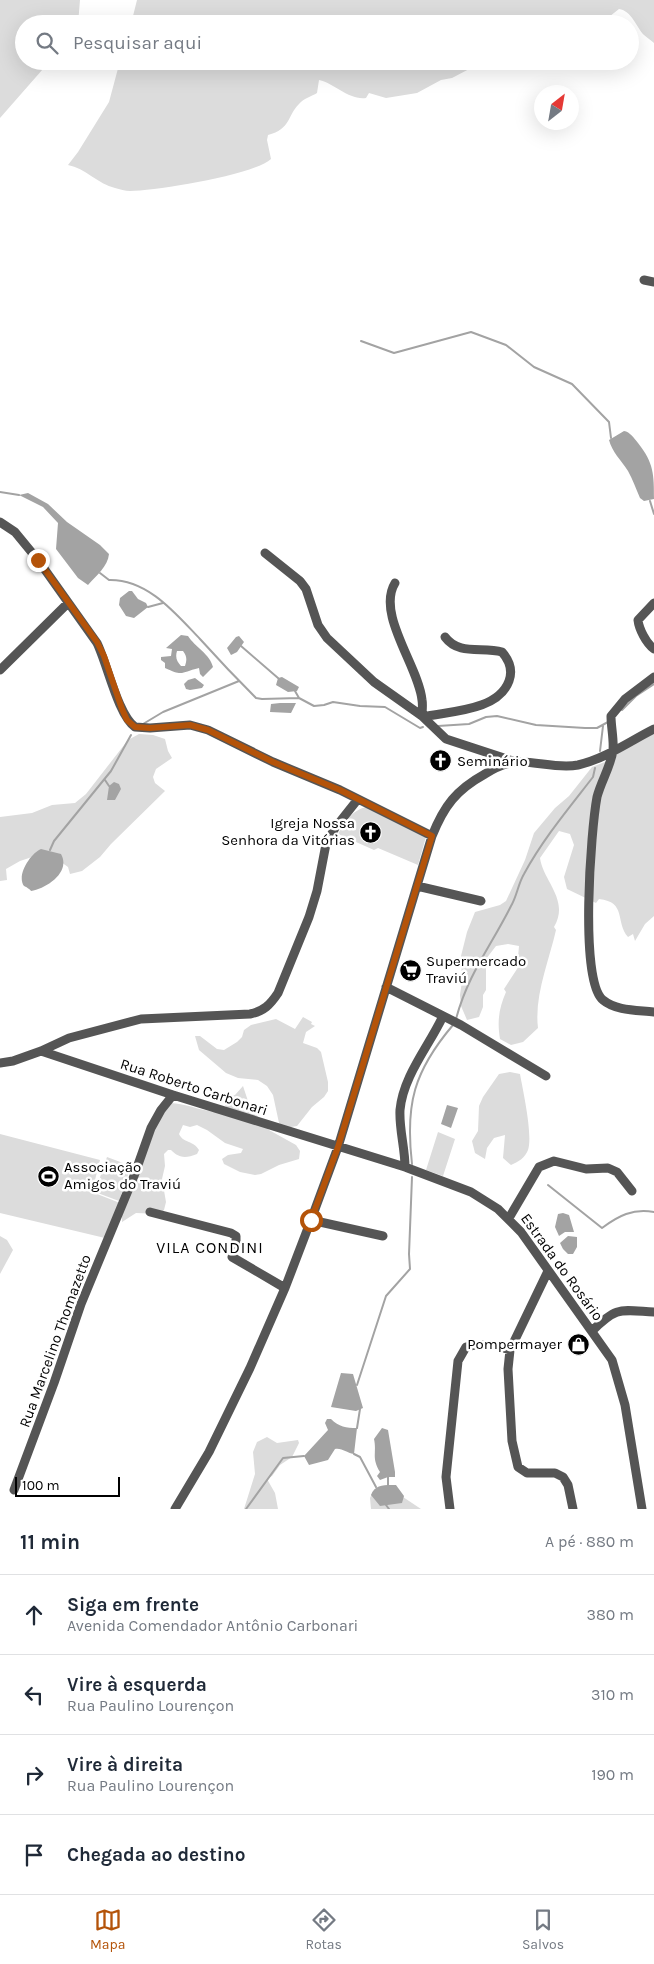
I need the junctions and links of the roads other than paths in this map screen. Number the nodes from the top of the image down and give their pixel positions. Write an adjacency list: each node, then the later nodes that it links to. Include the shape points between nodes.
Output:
1 (644, 280): 2 (street)
2 (654, 282)
3 (0, 522): 7 (street, via 15,532)
4 (265, 554): 12 (street, via 300,580 318,625 327,638 374,682)
5 (395, 583): 12 (street, via 389,600 401,643 418,683)
6 (654, 603): 9 (street, via 638,620)
7 (68, 604): 10 (street); 16 (street, via 97,642 122,709 135,727 199,726)
8 (445, 637): 12 (street, via 459,647 502,652 511,667 511,675 502,693 489,702 453,713)
9 (654, 649)
10 (0, 670)
11 (654, 677): 14 (street, via 614,710 611,716)
12 (422, 716): 15 (street, via 446,739)
13 (654, 729): 14 (street)
14 (613, 751): 15 (street, via 576,765); 21 (street, via 598,795 591,835 589,946 596,993 613,1006)
15 (517, 762): 17 (street, via 491,770 460,790 442,812)
16 (358, 799): 17 (street); 23 (street, via 326,844 309,917 278,993 262,1011 141,1019 69,1038)
17 (432, 836): 18 (street)
18 (418, 886): 19 (street); 20 (street)
19 (481, 901)
20 (386, 987): 22 (street); 27 (street)
21 (654, 1012)
22 (443, 1016): 25 (street); 28 (street, via 413,1069 402,1098 400,1112)
23 (41, 1051): 24 (street); 26 (street, Rua Roberto Carbonari)
24 (0, 1063)
25 (546, 1076)
26 (173, 1095): 27 (street, Rua Roberto Carbonari); 39 (street, Rua Marcelino Thomazetto, via 150,1128 134,1176 81,1304)
27 (338, 1147): 28 (street, Estrada do Rosário); 32 (street)
28 (405, 1167): 31 (street, Estrada do Rosário, via 471,1192)
29 (632, 1191): 31 (street, via 617,1172 608,1168 586,1169 560,1161 546,1162 533,1175)
30 (150, 1212): 35 (street, via 231,1233 236,1236 232,1257)
31 (509, 1218): 34 (street, Estrada do Rosário)
32 (311, 1220): 33 (street); 35 (street)
33 (383, 1236)
34 (548, 1271): 37 (street, Estrada do Rosário); 38 (street)
35 (285, 1288): 40 (street, via 246,1377)
36 (654, 1312): 37 (street, via 613,1312)
37 (592, 1331): 43 (street, Estrada do Rosário, via 612,1360 621,1388)
38 (510, 1350): 41 (street, via 500,1346 473,1345 461,1352 446,1477); 42 (street, via 512,1441 518,1467 527,1473 555,1473 563,1477)
39 (14, 1490)
40 (177, 1508)
41 (450, 1509)
42 (573, 1509)
43 (642, 1509)

